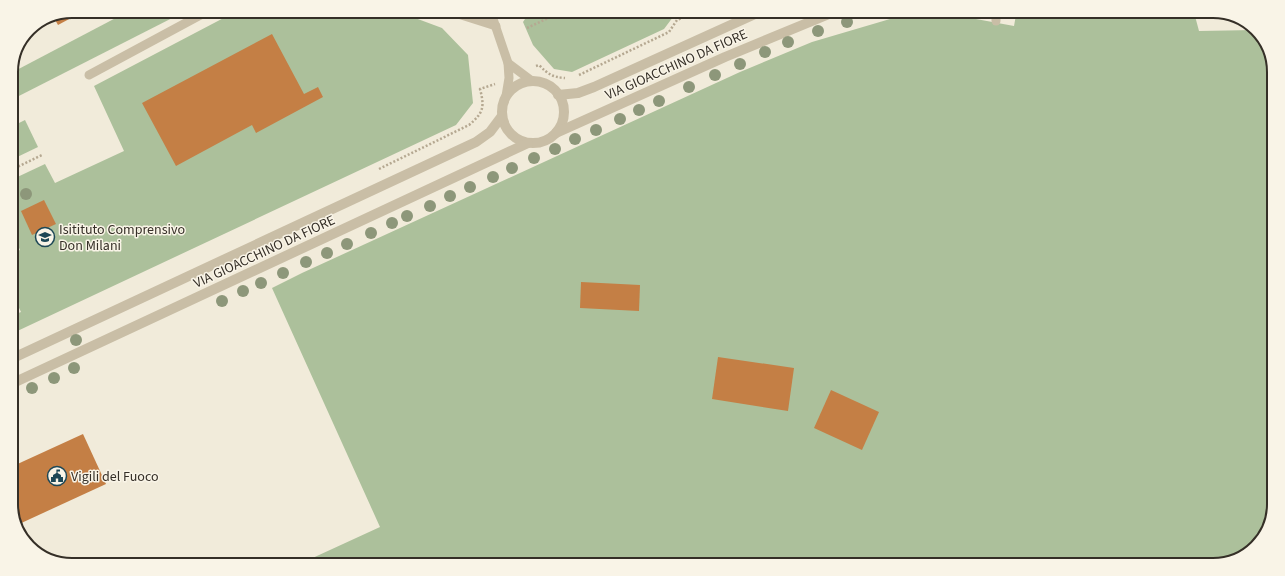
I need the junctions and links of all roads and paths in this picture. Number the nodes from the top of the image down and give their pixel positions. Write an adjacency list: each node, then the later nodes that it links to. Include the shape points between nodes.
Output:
1 (195, 18): 12 (lane)
2 (471, 18): 8 (lane)
3 (493, 18): 8 (lane)
4 (548, 18): 9 (path)
5 (682, 18): 13 (path, via 677,20 669,32)
6 (746, 18): 17 (street, VIA GIOACCHINO DA FIORE, via 594,87 578,93)
7 (819, 18): 20 (street, VIA GIOACCHINO DA FIORE, via 725,57)
8 (496, 26): 10 (lane)
9 (526, 28)
10 (508, 63): 11 (lane); 14 (lane)
11 (520, 73): 15 (path, via 539,65 554,77); 16 (lane)
12 (89, 75)
13 (576, 77)
14 (508, 78): 18 (lane); 24 (path, via 480,89 482,111 469,125)
15 (571, 78)
16 (532, 81): 17 (street, via 542,82); 18 (street, via 513,88)
17 (558, 94): 20 (street, via 564,114 562,124)
18 (506, 96): 19 (street)
19 (502, 116): 21 (street, via 504,126 510,134); 25 (street, VIA GIOACCHINO DA FIORE, via 490,132 476,142)
20 (556, 133): 21 (street, via 548,140)
21 (528, 144): 26 (street, VIA GIOACCHINO DA FIORE)
22 (42, 155): 23 (path)
23 (18, 167)
24 (378, 170)
25 (18, 356)
26 (18, 381)

